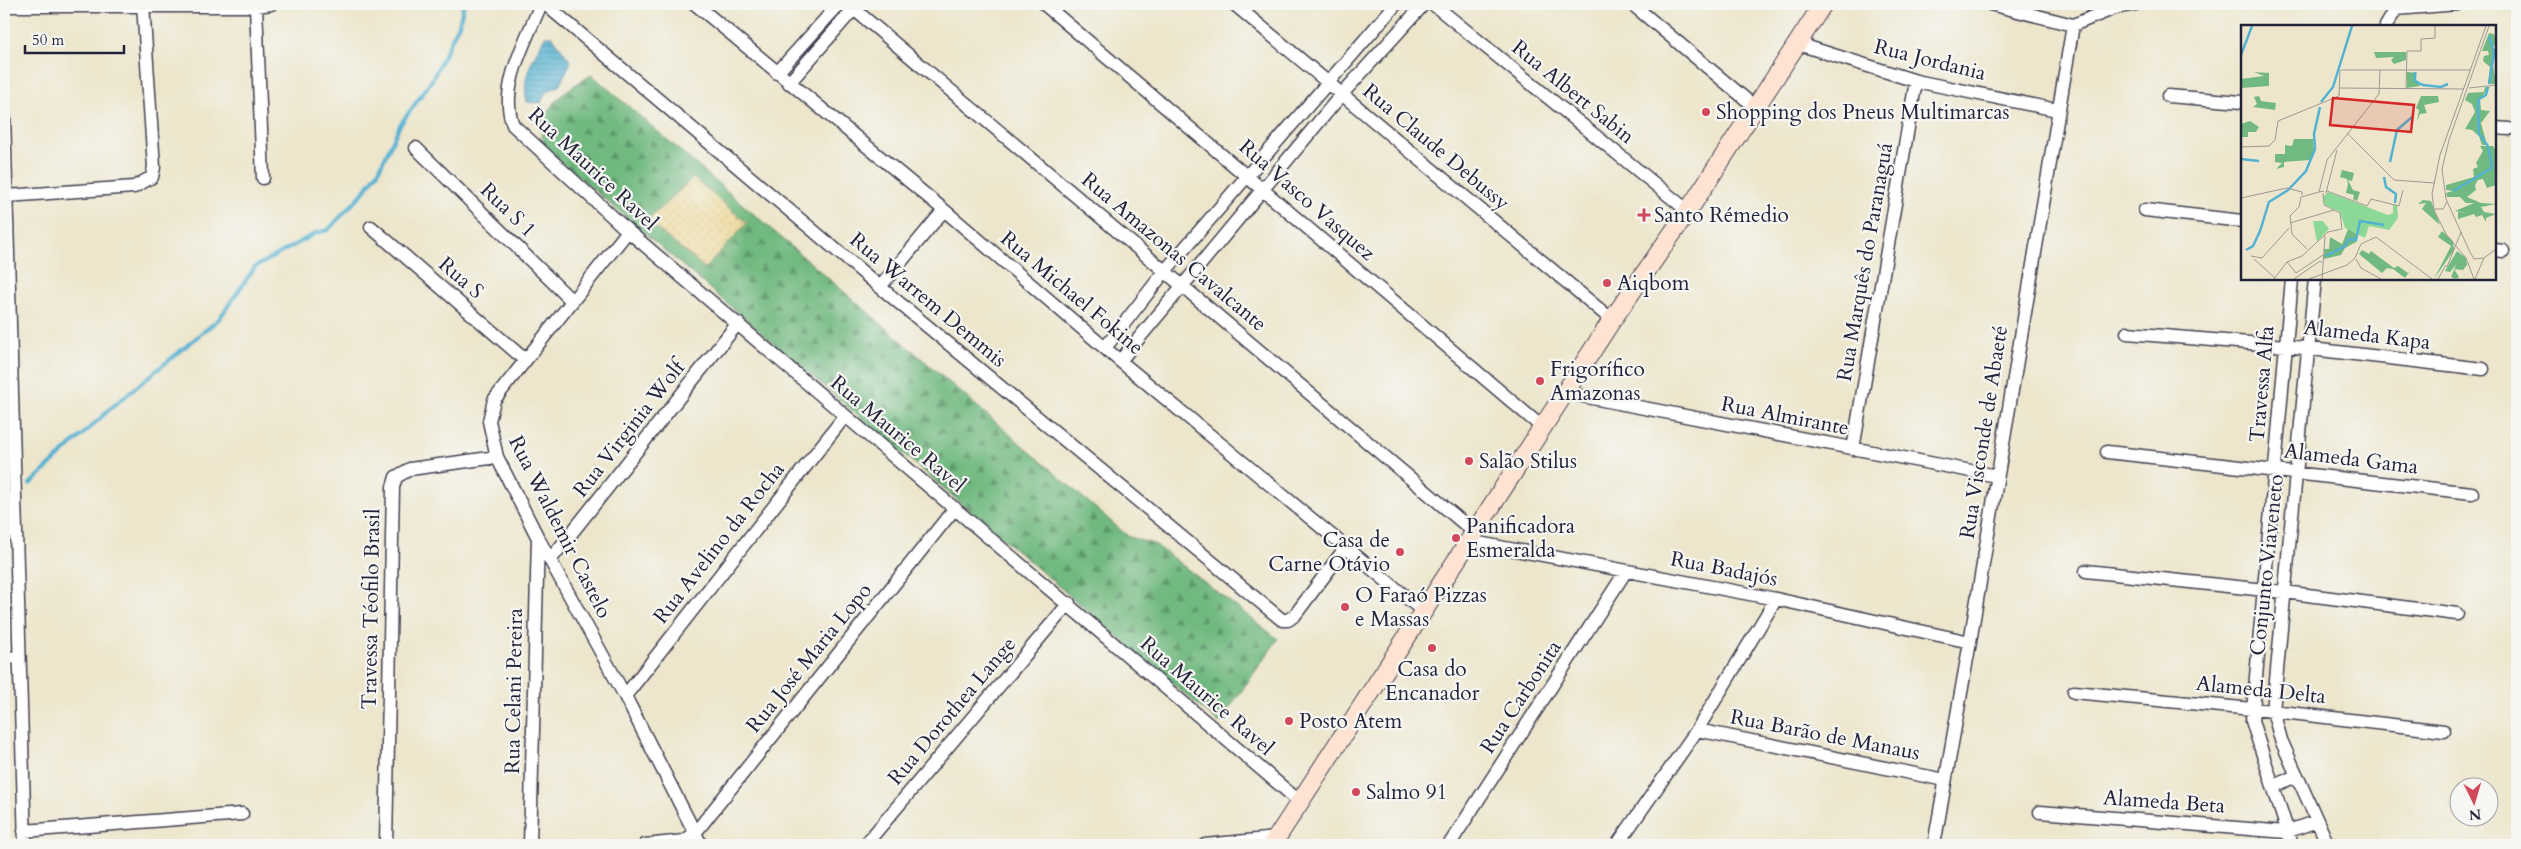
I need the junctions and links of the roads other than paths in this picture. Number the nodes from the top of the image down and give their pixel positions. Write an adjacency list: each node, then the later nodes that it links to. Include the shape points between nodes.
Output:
1 (271, 4): 18 (street)
2 (541, 4): 45 (street, Rua Maurice Ravel, via 513,76 508,114 513,125)
3 (546, 4): 50 (street, Rua Warrem Demmis)
4 (696, 4): 23 (street, Rua Michael Fokine)
5 (838, 4): 23 (street)
6 (1044, 4): 36 (street, Rua Vasco Vasquez)
7 (1234, 4): 26 (street, Rua Claude Debussy)
8 (1396, 4): 26 (street)
9 (1424, 4): 27 (street)
10 (1433, 4): 42 (street, Rua Albert Sabin)
11 (1632, 4): 30 (street)
12 (1823, 4): 22 (main road)
13 (1990, 4): 20 (street)
14 (2136, 4): 20 (street, via 2115,8)
15 (2457, 4): 21 (street, via 2396,9)
16 (143, 5): 17 (street); 18 (street); 39 (street, via 152,177 134,187)
17 (4, 6)
18 (256, 6): 37 (street)
19 (853, 6): 25 (street); 46 (street, Rua Amazonas Cavalcante)
20 (2073, 25): 31 (street, Rua Visconde de Abaeté)
21 (2387, 25)
22 (1795, 43): 24 (street, Rua Jordania); 30 (main road)
23 (777, 74): 25 (street, Rua Michael Fokine)
24 (1916, 81): 31 (street, Rua Jordania); 64 (street, Rua Marquês do Paranaguá)
25 (789, 83): 40 (street, Rua Michael Fokine)
26 (1328, 83): 27 (street, Rua Claude Debussy); 36 (street)
27 (1342, 94): 38 (street); 52 (street, Rua Claude Debussy)
28 (2168, 96): 29 (street)
29 (2241, 102)
30 (1755, 107): 42 (main road)
31 (2057, 110): 69 (street, Rua Visconde de Abaeté)
32 (4, 116): 39 (street)
33 (2496, 128): 34 (street)
34 (2509, 129)
35 (416, 148): 51 (street, Rua S 1)
36 (1248, 176): 38 (street, Rua Vasco Vasquez); 46 (street)
37 (263, 178)
38 (1264, 190): 49 (street); 63 (street, Rua Vasco Vasquez)
39 (7, 196): 85 (street)
40 (944, 210): 50 (street); 56 (street, Rua Michael Fokine)
41 (2145, 210): 43 (street)
42 (1688, 211): 52 (main road)
43 (2241, 221)
44 (371, 227): 58 (street, Rua S)
45 (628, 231): 51 (street, Rua Waldemir Castelo); 53 (street, Rua Maurice Ravel)
46 (1165, 270): 49 (street, Rua Amazonas Cavalcante); 56 (street)
47 (2292, 280): 55 (street, Travessa Alfa)
48 (2315, 280): 57 (street, Conjunto Viaveneto)
49 (1182, 285): 59 (street); 72 (street, Rua Amazonas Cavalcante)
50 (880, 287): 74 (street, Rua Warrem Demmis, via 1282,620 1295,615)
51 (572, 301): 58 (street, Rua Waldemir Castelo)
52 (1612, 320): 61 (main road)
53 (738, 323): 62 (street, Rua Maurice Ravel); 75 (street, Rua Virginia Wolf)
54 (2127, 333): 55 (street, Alameda Kapa)
55 (2286, 346): 57 (street, Alameda Kapa); 67 (street, Travessa Alfa)
56 (1105, 348): 59 (street, Rua Michael Fokine)
57 (2308, 349): 60 (street, Alameda Kapa); 68 (street, Conjunto Viaveneto)
58 (524, 359): 66 (street, Rua Waldemir Castelo, via 494,400 489,421)
59 (1120, 361): 74 (street, Rua Michael Fokine)
60 (2483, 369)
61 (1566, 393): 63 (main road); 64 (street, Rua Almirante)
62 (845, 416): 71 (street, Rua Maurice Ravel); 88 (street, Rua Avelino da Rocha)
63 (1542, 428): 72 (main road)
64 (1853, 449): 69 (street, Rua Almirante)
65 (2107, 452): 67 (street, Alameda Gama)
66 (497, 457): 73 (street, Rua Waldemir Castelo); 105 (street, Travessa Téofilo Brasil, via 410,469 396,477 393,487)
67 (2275, 470): 68 (street, Alameda Gama); 78 (street, Travessa Alfa)
68 (2297, 472): 70 (street, Alameda Gama); 79 (street, Conjunto Viaveneto)
69 (1997, 476): 84 (street, Rua Visconde de Abaeté)
70 (2472, 493)
71 (955, 508): 81 (street, Rua Maurice Ravel); 102 (street, Rua José Maria Lopo)
72 (1471, 537): 76 (street, Rua Badajós); 82 (main road)
73 (538, 538): 75 (street, Rua Waldemir Castelo); 106 (street, Rua Celani Pereira)
74 (1346, 547): 82 (street, Rua Michael Fokine)
75 (551, 559): 88 (street, Rua Waldemir Castelo)
76 (1626, 571): 80 (street, Rua Badajós); 111 (street, Rua Carbonita)
77 (2086, 571): 78 (street)
78 (2263, 590): 79 (street); 89 (street, Travessa Alfa)
79 (2284, 592): 83 (street); 90 (street, Conjunto Viaveneto)
80 (1776, 600): 84 (street, Rua Badajós); 91 (street)
81 (1069, 603): 96 (street, Rua Maurice Ravel); 109 (street, Rua Dorothea Lange)
82 (1423, 611): 96 (main road)
83 (2457, 614)
84 (1970, 642): 94 (street, Rua Visconde de Abaeté)
85 (18, 656): 86 (street); 100 (street)
86 (4, 658)
87 (2074, 692): 89 (street, Alameda Delta)
88 (625, 696): 102 (street, Rua Waldemir Castelo)
89 (2253, 709): 90 (street, Alameda Delta); 95 (street, Travessa Alfa, via 2254,731)
90 (2273, 711): 92 (street, Alameda Delta); 93 (street, Conjunto Viaveneto, via 2281,740)
91 (1696, 730): 94 (street, Rua Barão de Manaus); 112 (street)
92 (2444, 731)
93 (2297, 775): 95 (street); 99 (street, Conjunto Viaveneto)
94 (1945, 780): 113 (street, Rua Visconde de Abaeté)
95 (2273, 787): 101 (street, Travessa Alfa)
96 (1300, 802): 103 (main road)
97 (2040, 812): 101 (street, Alameda Beta)
98 (242, 814): 100 (street)
99 (2317, 822): 101 (street); 115 (street, Conjunto Viaveneto)
100 (24, 831): 104 (street)
101 (2286, 832): 114 (street, Travessa Alfa)
102 (695, 833): 107 (street, via 684,840); 108 (street, Rua Waldemir Castelo)
103 (1274, 842): 110 (street)
104 (25, 845)
105 (386, 845)
106 (530, 845)
107 (645, 845)
108 (701, 845)
109 (865, 845)
110 (1205, 845)
111 (1449, 845)
112 (1617, 845)
113 (1934, 845)
114 (2292, 845)
115 (2328, 845)

